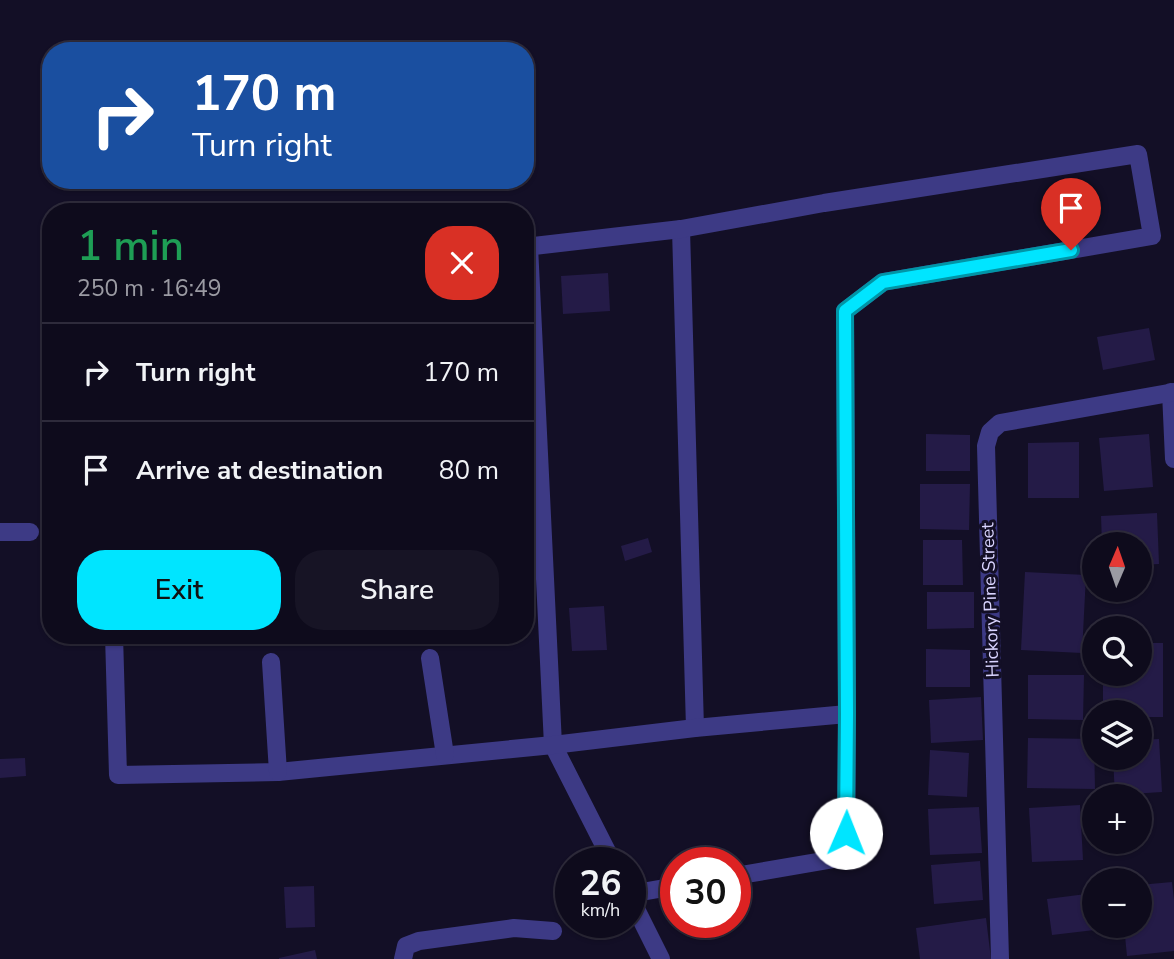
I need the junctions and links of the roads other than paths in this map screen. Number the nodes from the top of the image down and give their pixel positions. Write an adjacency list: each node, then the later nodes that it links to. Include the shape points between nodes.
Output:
1 (681, 229): 2 (street); 11 (street, via 1138,154 1152,236 883,282 845,311); 12 (street)
2 (534, 245)
3 (534, 375): 13 (street)
4 (1172, 392): 5 (street); 22 (street, Hickory Pine Street, via 1000,423 990,432 986,446)
5 (1174, 459)
6 (0, 532): 7 (street)
7 (30, 532)
8 (114, 644): 15 (street, via 118,775)
9 (430, 658): 14 (street)
10 (271, 662): 15 (street)
11 (847, 714): 12 (street); 17 (street, via 846,857)
12 (695, 728): 13 (street)
13 (554, 745): 14 (street); 16 (street)
14 (445, 755): 15 (street)
15 (278, 772)
16 (605, 847)
17 (751, 873)
18 (646, 928): 21 (street)
19 (553, 931): 20 (street, via 514,928 419,940 407,946)
20 (403, 959)
21 (661, 959)
22 (1000, 959)

